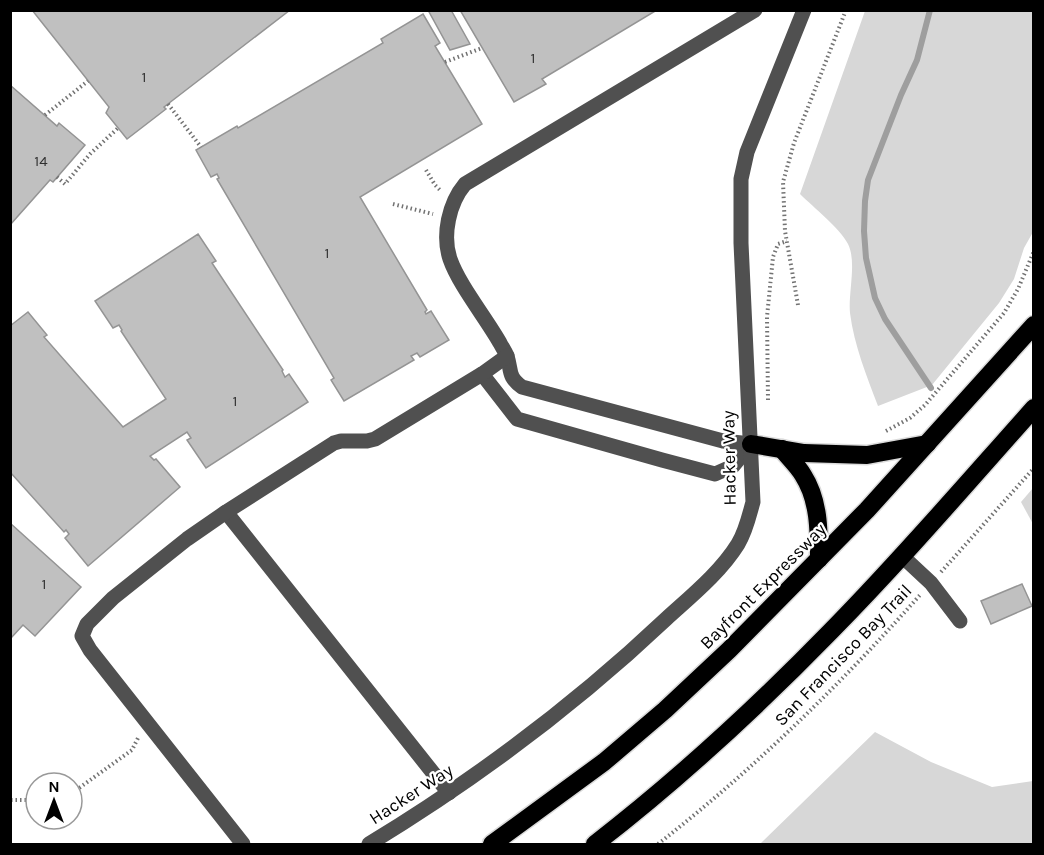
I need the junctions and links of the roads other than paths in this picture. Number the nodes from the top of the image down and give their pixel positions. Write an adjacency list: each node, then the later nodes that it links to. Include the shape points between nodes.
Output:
1 (755, 10): 3 (lane)
2 (804, 10): 8 (lane, Hacker Way, via 747,152 741,179)
3 (737, 15): 5 (lane, via 465,184 453,202 449,219 450,260)
4 (1034, 326): 9 (highway, Bayfront Expressway)
5 (507, 356): 6 (lane); 8 (lane, via 509,374 530,391 723,441)
6 (482, 374): 8 (lane, via 517,419 715,474 733,466); 11 (lane, via 375,439 334,443)
7 (1034, 408): 12 (highway)
8 (751, 444): 10 (highway); 15 (lane, Hacker Way, via 753,502 737,546 721,565 636,648 565,708)
9 (927, 444): 10 (highway, via 867,455); 13 (highway, Bayfront Expressway)
10 (782, 449): 13 (highway, via 804,477 815,502)
11 (226, 512): 15 (lane); 16 (lane, via 113,598 87,624 82,636)
12 (902, 556): 14 (lane, via 931,583); 19 (highway, via 762,700)
13 (819, 559): 18 (highway, Bayfront Expressway, via 665,710 604,762)
14 (960, 621)
15 (449, 793): 17 (lane, Hacker Way)
16 (243, 844)
17 (369, 844)
18 (492, 844)
19 (595, 844)

